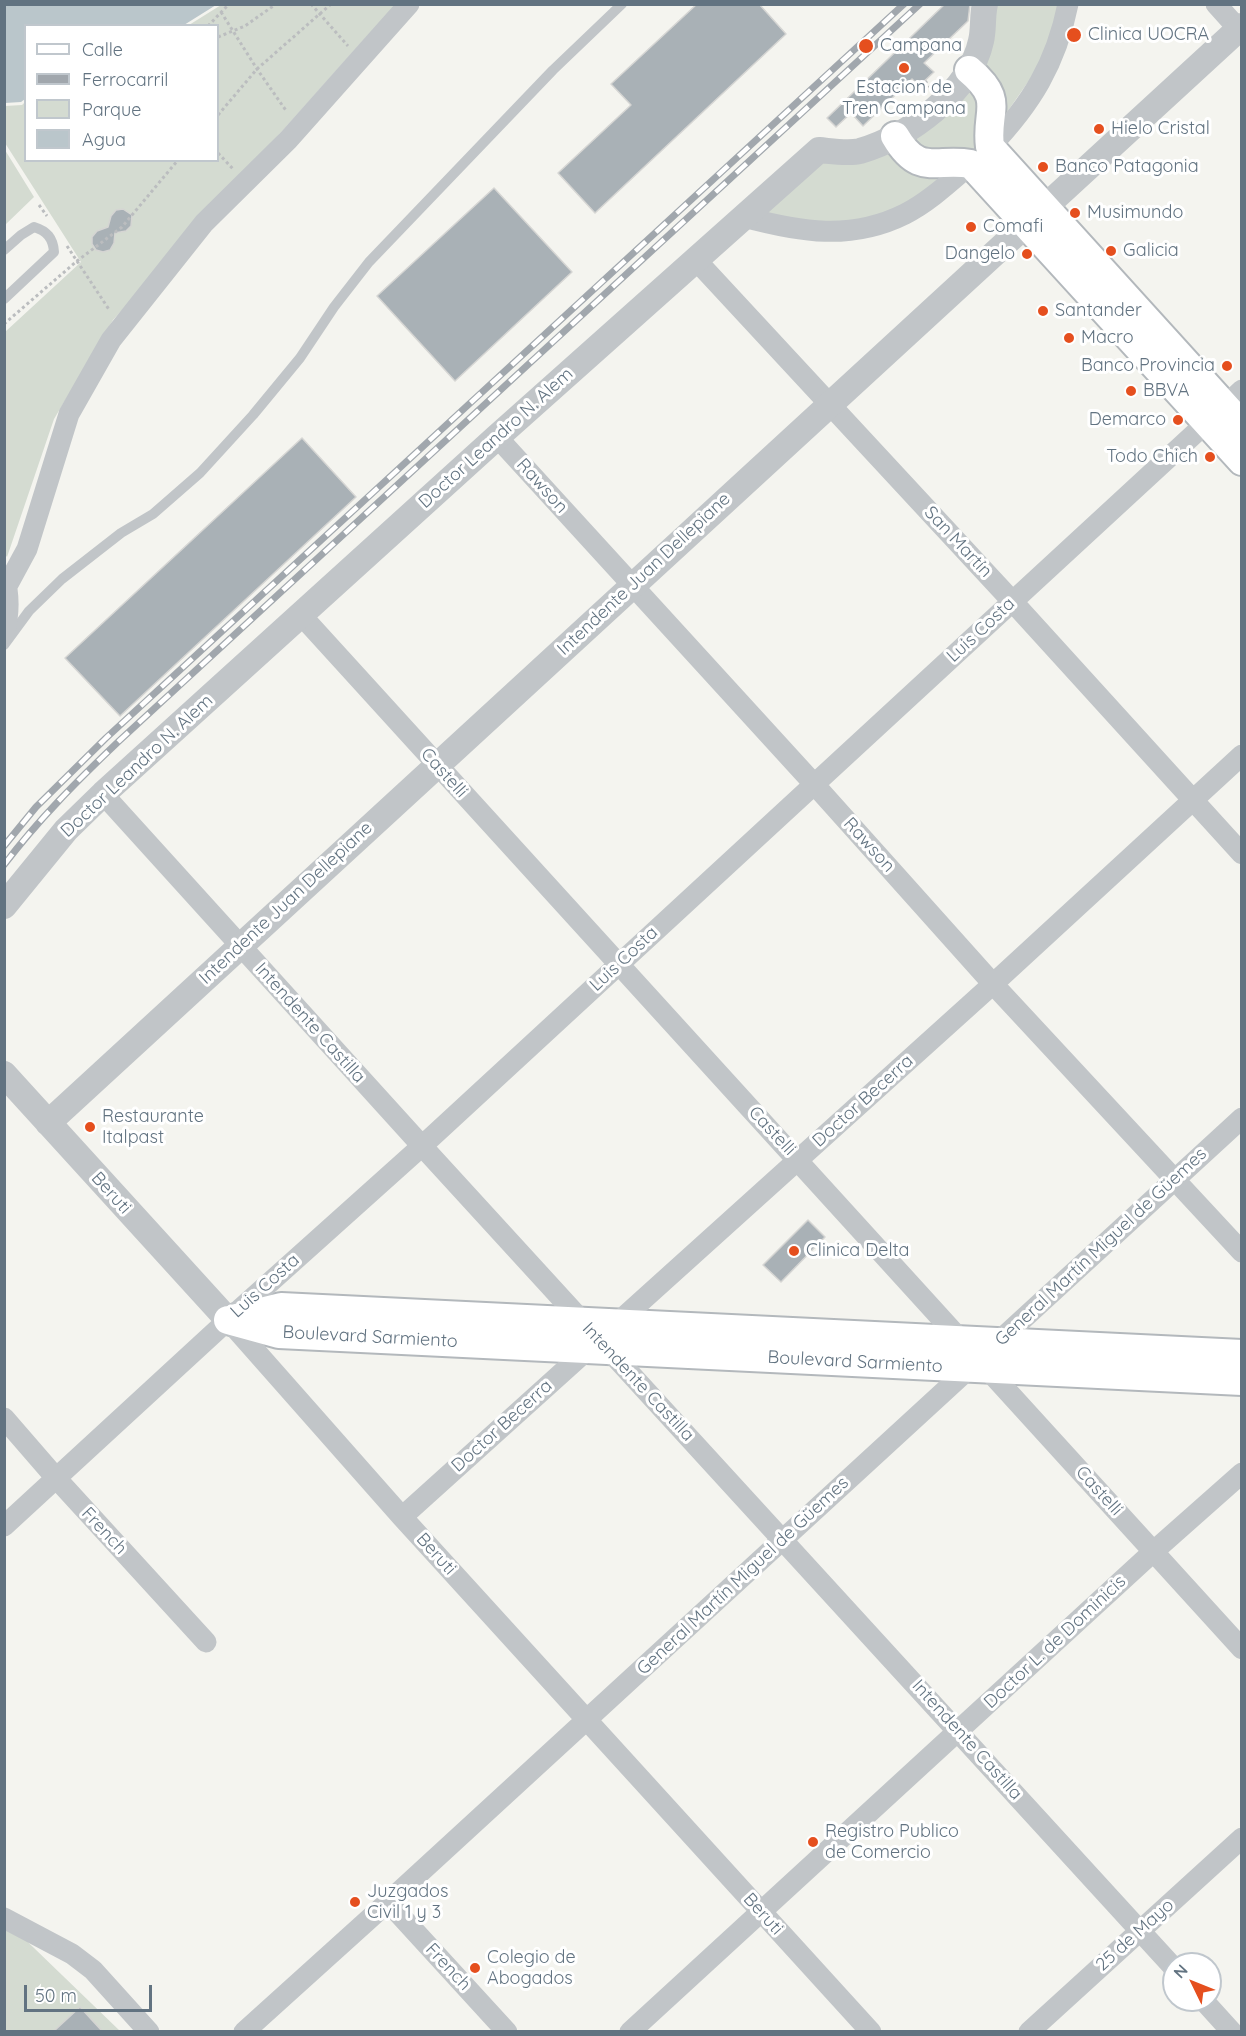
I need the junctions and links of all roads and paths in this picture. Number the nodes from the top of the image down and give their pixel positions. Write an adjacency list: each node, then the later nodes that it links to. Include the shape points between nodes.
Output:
1 (229, 4): 10 (path)
2 (276, 4): 14 (path)
3 (311, 4): 11 (path)
4 (331, 4): 11 (path)
5 (409, 4): 16 (street)
6 (622, 4): 44 (lane, via 553,70 369,262 300,358 200,473 153,514 121,533 62,579 29,611)
7 (985, 4): 18 (street, Doctor Leandro N. Alem, via 981,42)
8 (1068, 4): 22 (street, via 1062,33 1040,86)
9 (1216, 4): 13 (street)
10 (221, 12): 12 (path); 14 (path)
11 (319, 13): 16 (path); 17 (path)
12 (210, 24)
13 (1240, 29): 25 (street, Intendente Juan Dellepiane)
14 (234, 31): 15 (path); 17 (path)
15 (219, 37)
16 (359, 59): 20 (street)
17 (257, 69): 19 (path); 20 (path)
18 (969, 70): 21 (street, Doctor Leandro N. Alem, via 943,101); 22 (main road, via 992,99 988,134)
19 (219, 114)
20 (298, 128): 34 (street, via 204,223)
21 (895, 136): 22 (main road, via 910,155 923,163 937,165); 26 (street, Doctor Leandro N. Alem, via 858,152 819,150)
22 (980, 156): 25 (main road); 26 (street, via 906,213 864,229 822,232)
23 (176, 162): 31 (path, via 122,227)
24 (39, 205): 27 (path)
25 (1035, 216): 35 (street, Intendente Juan Dellepiane); 36 (main road)
26 (744, 217): 30 (street, Doctor Leandro N. Alem)
27 (51, 223)
28 (64, 242): 31 (path)
29 (4, 250): 32 (lane, via 34,227 44,230 53,242 54,252)
30 (695, 260): 35 (street, San Martín); 37 (street, Doctor Leandro N. Alem)
31 (77, 261): 33 (path); 34 (path)
32 (4, 299)
33 (4, 324)
34 (121, 327): 39 (street, via 69,414 27,549)
35 (830, 404): 40 (street, Intendente Juan Dellepiane); 41 (street, San Martín)
36 (1228, 411): 38 (main road); 41 (street, Luis Costa)
37 (497, 437): 40 (street, Rawson); 42 (street, Doctor Leandro N. Alem)
38 (1242, 461)
39 (6, 582): 43 (street, via 8,621)
40 (632, 585): 46 (street, Intendente Juan Dellepiane); 47 (street, Rawson)
41 (1012, 601): 47 (street, Luis Costa); 49 (street, San Martín)
42 (301, 615): 46 (street, Castelli); 48 (street, Doctor Leandro N. Alem)
43 (4, 634)
44 (4, 645)
45 (1242, 754): 49 (street, Doctor Becerra)
46 (437, 765): 52 (street, Intendente Juan Dellepiane); 53 (street, Castelli)
47 (814, 784): 53 (street, Luis Costa); 54 (street, Rawson)
48 (103, 794): 51 (street, Doctor Leandro N. Alem, via 66,830); 52 (street, Intendente Castilla)
49 (1192, 800): 50 (street, San Martín); 54 (street, Doctor Becerra)
50 (1242, 854)
51 (4, 906)
52 (240, 945): 57 (street, Intendente Juan Dellepiane); 58 (street, Intendente Castilla)
53 (619, 964): 58 (street, Luis Costa); 59 (street, Castelli)
54 (993, 984): 59 (street, Doctor Becerra); 60 (street, Rawson)
55 (4, 1074): 57 (street, Beruti)
56 (1242, 1118): 60 (street, General Martín Miguel de Güemes)
57 (48, 1123): 62 (street, Beruti)
58 (422, 1146): 62 (street, Luis Costa); 63 (street, Intendente Castilla)
59 (798, 1160): 63 (street, Doctor Becerra); 65 (street, Castelli)
60 (1174, 1180): 61 (street, Rawson); 65 (street, General Martín Miguel de Güemes)
61 (1242, 1252)
62 (228, 1320): 63 (main road, Boulevard Sarmiento, via 281,1307); 69 (street, Luis Costa); 70 (street, Beruti)
63 (599, 1337): 65 (main road, Boulevard Sarmiento); 70 (street, Doctor Becerra); 72 (street, Intendente Castilla)
64 (1242, 1354): 65 (main road, Boulevard Sarmiento)
65 (979, 1355): 66 (main road, Boulevard Sarmiento); 72 (street, General Martín Miguel de Güemes); 73 (street, Castelli)
66 (1242, 1381)
67 (4, 1418): 69 (street, French)
68 (1242, 1473): 73 (street, Doctor L. de Dominicis)
69 (56, 1479): 71 (street, Luis Costa); 74 (street, French)
70 (402, 1517): 76 (street, Beruti)
71 (4, 1526)
72 (783, 1540): 76 (street, General Martín Miguel de Güemes); 77 (street, Intendente Castilla)
73 (1154, 1551): 75 (street, Castelli); 77 (street, Doctor L. de Dominicis)
74 (206, 1642)
75 (1242, 1649)
76 (586, 1720): 79 (street, General Martín Miguel de Güemes); 80 (street, Beruti)
77 (958, 1731): 80 (street, Doctor L. de Dominicis); 82 (street, Intendente Castilla)
78 (1242, 1838): 82 (street, 25 de Mayo)
79 (388, 1902): 86 (street, General Martín Miguel de Güemes); 87 (street, French)
80 (761, 1912): 88 (street, Doctor L. de Dominicis); 89 (street, Beruti)
81 (4, 1918): 85 (street, via 72,1954 93,1970)
82 (1140, 1930): 83 (street, Intendente Castilla); 90 (street, 25 de Mayo)
83 (1162, 1955)
84 (1214, 2012): 91 (street)
85 (149, 2031)
86 (244, 2031)
87 (507, 2031)
88 (630, 2031)
89 (871, 2031)
90 (1029, 2031)
91 (1232, 2031)

